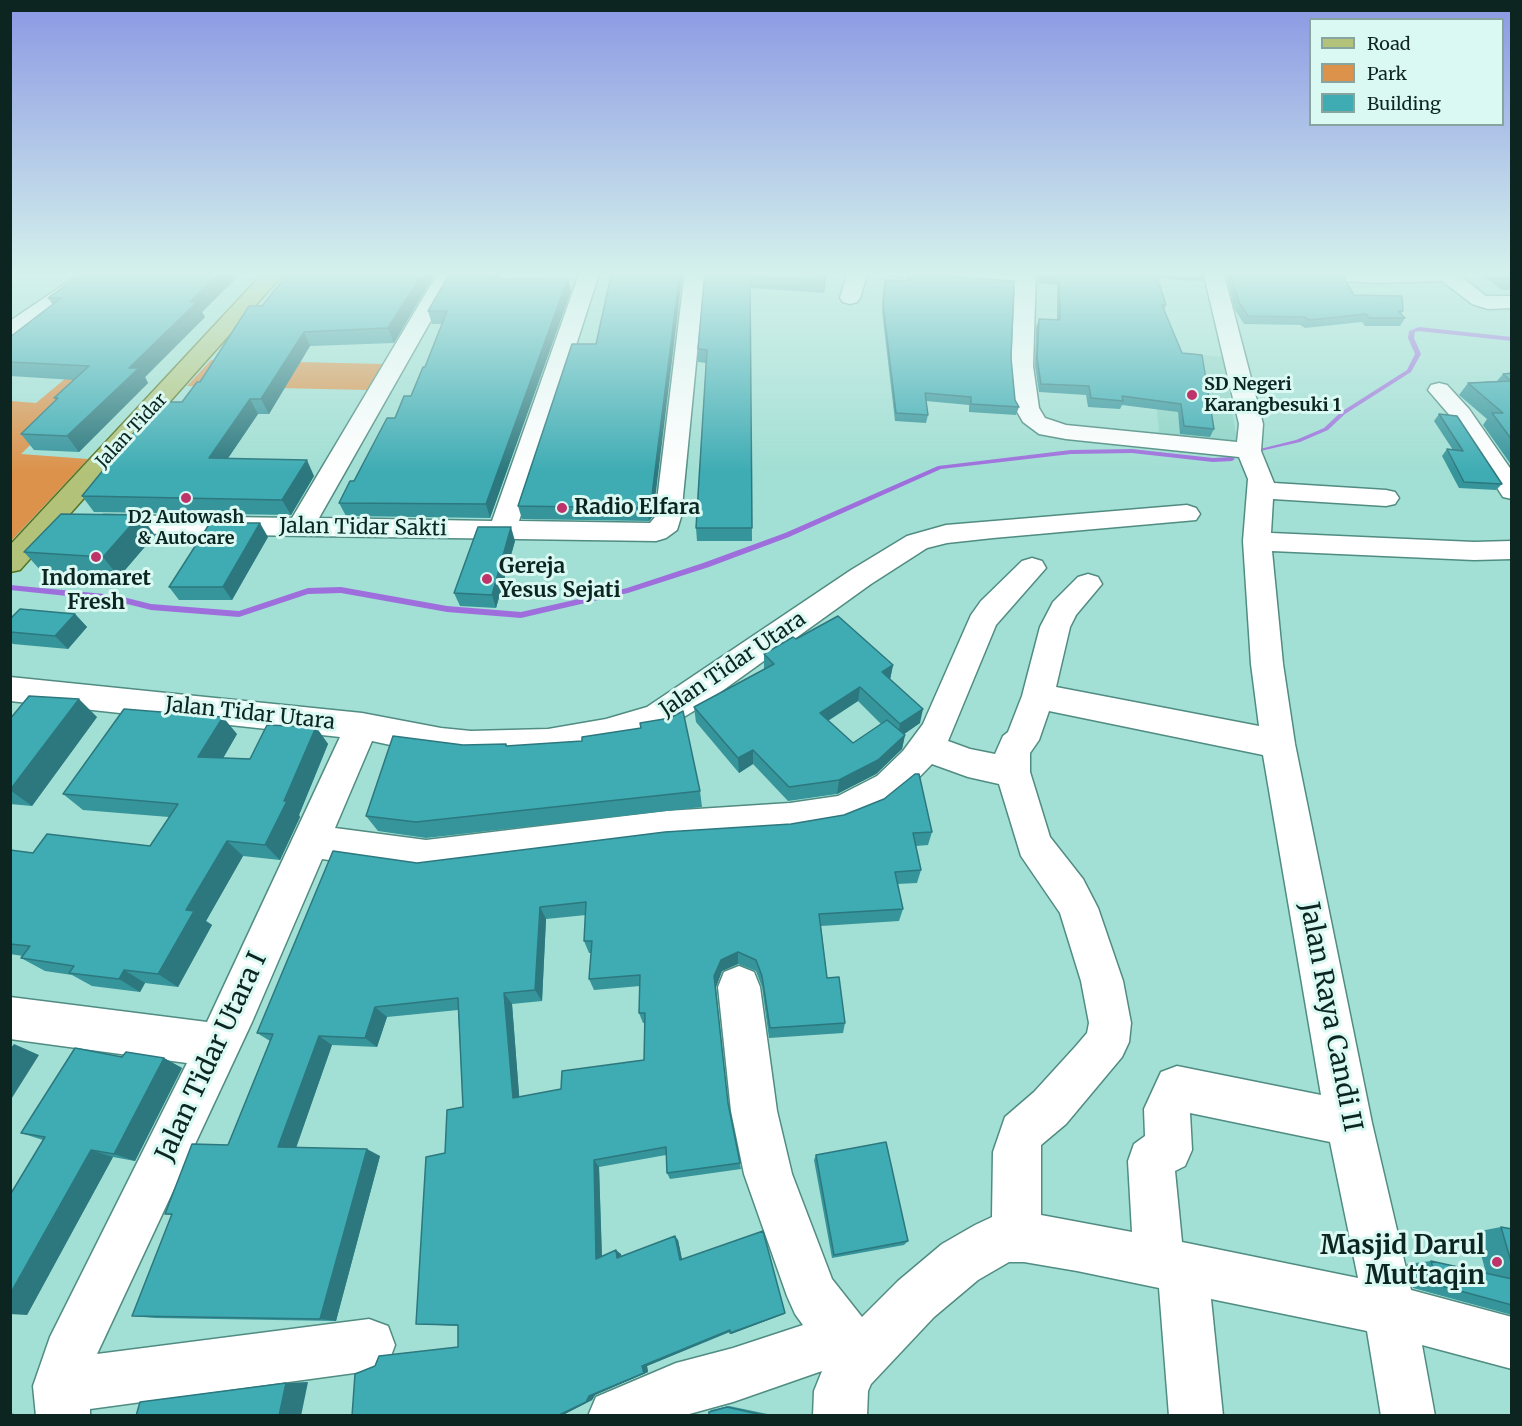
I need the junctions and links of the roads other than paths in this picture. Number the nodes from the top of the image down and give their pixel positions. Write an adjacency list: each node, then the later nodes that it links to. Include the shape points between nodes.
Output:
1 (216, 338): 12 (main road, Jalan Tidar)
2 (411, 338): 13 (street)
3 (567, 338): 14 (street)
4 (688, 338): 14 (street, Jalan Tidar Sakti, via 668,517 663,529 648,533)
5 (1023, 338): 8 (street, via 1027,408 1037,423 1048,429)
6 (1230, 338): 8 (street, Jalan Raya Candi II, via 1251,424)
7 (1439, 390): 9 (street)
8 (1256, 473): 10 (street); 15 (street, Jalan Raya Candi II)
9 (1507, 479)
10 (1386, 498)
11 (1186, 514): 22 (street, Jalan Tidar Utara, via 993,529 917,542 685,700 657,717 616,730 548,743 492,746 441,742)
12 (48, 522): 13 (street, Jalan Tidar Sakti); 17 (main road, Jalan Tidar)
13 (300, 527): 14 (street, Jalan Tidar Sakti)
14 (502, 530)
15 (1257, 542): 16 (street); 23 (street, Jalan Raya Candi II)
16 (1512, 550)
17 (10, 563)
18 (1032, 568): 24 (street, via 982,623 944,715)
19 (1088, 584): 21 (street, via 1064,609 1055,627)
20 (10, 689): 22 (street, Jalan Tidar Utara)
21 (1038, 696): 23 (street); 25 (street, via 1022,740 1015,746)
22 (362, 726): 26 (street, Jalan Tidar Utara I)
23 (1278, 744): 30 (street, Jalan Raya Candi II)
24 (926, 747): 25 (street, via 968,763); 26 (street, via 889,786 867,800 821,816 667,827 426,856)
25 (1013, 772): 31 (street, via 1034,844 1078,908 1102,981 1110,1023 1107,1042 1091,1063 1021,1133 1016,1152)
26 (310, 841): 29 (street, Jalan Tidar Utara I)
27 (739, 987): 36 (street, via 754,1111 768,1174 813,1296)
28 (10, 1018): 29 (street)
29 (218, 1045): 37 (street, Jalan Tidar Utara I, via 69,1356)
30 (1349, 1124): 32 (street, via 1177,1088 1167,1109 1169,1150 1152,1161); 33 (street, Jalan Raya Candi II)
31 (1017, 1237): 32 (street); 36 (street, via 992,1242 960,1262)
32 (1171, 1265): 33 (street); 40 (street)
33 (1390, 1310): 35 (street); 41 (street, Jalan Raya Candi II)
34 (369, 1345): 37 (street)
35 (1509, 1349)
36 (848, 1351): 38 (street, via 676,1390); 39 (street)
37 (61, 1401)
38 (615, 1416)
39 (840, 1416)
40 (1196, 1416)
41 (1408, 1416)

